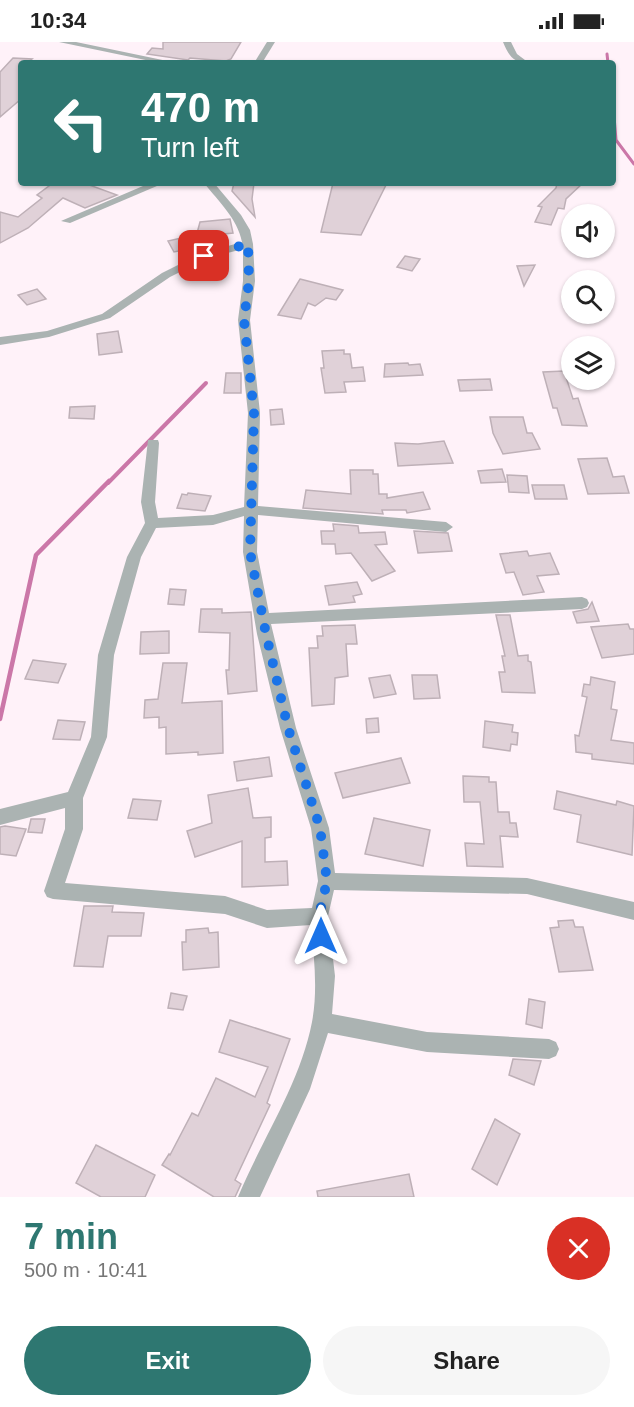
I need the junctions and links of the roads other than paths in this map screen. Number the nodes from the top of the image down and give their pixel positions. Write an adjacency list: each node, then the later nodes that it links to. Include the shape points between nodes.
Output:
1 (63, 42): 4 (street, via 103,54)
2 (271, 42): 5 (street)
3 (507, 42): 6 (street)
4 (150, 60)
5 (260, 60)
6 (520, 60)
7 (152, 186): 9 (street)
8 (212, 186): 10 (street, via 236,215)
9 (66, 221)
10 (248, 244): 11 (street, via 204,256 165,274 106,316 49,334); 13 (street, via 244,320 254,413)
11 (0, 341)
12 (153, 443): 14 (street, via 148,502)
13 (250, 510): 14 (street, via 213,520); 15 (street); 17 (street, via 250,552)
14 (152, 524): 18 (street, via 134,557 106,655 99,737)
15 (446, 527)
16 (582, 603): 17 (street)
17 (262, 619): 20 (street, via 288,728 320,828)
18 (74, 798): 19 (street); 22 (street, via 74,829 53,891 225,905 267,919)
19 (0, 817)
20 (327, 881): 21 (street, via 527,886); 22 (street)
21 (634, 911)
22 (319, 916): 23 (street, via 325,976)
23 (322, 1022): 24 (street, via 427,1042); 25 (street, via 303,1082)
24 (549, 1049)
25 (249, 1197)

